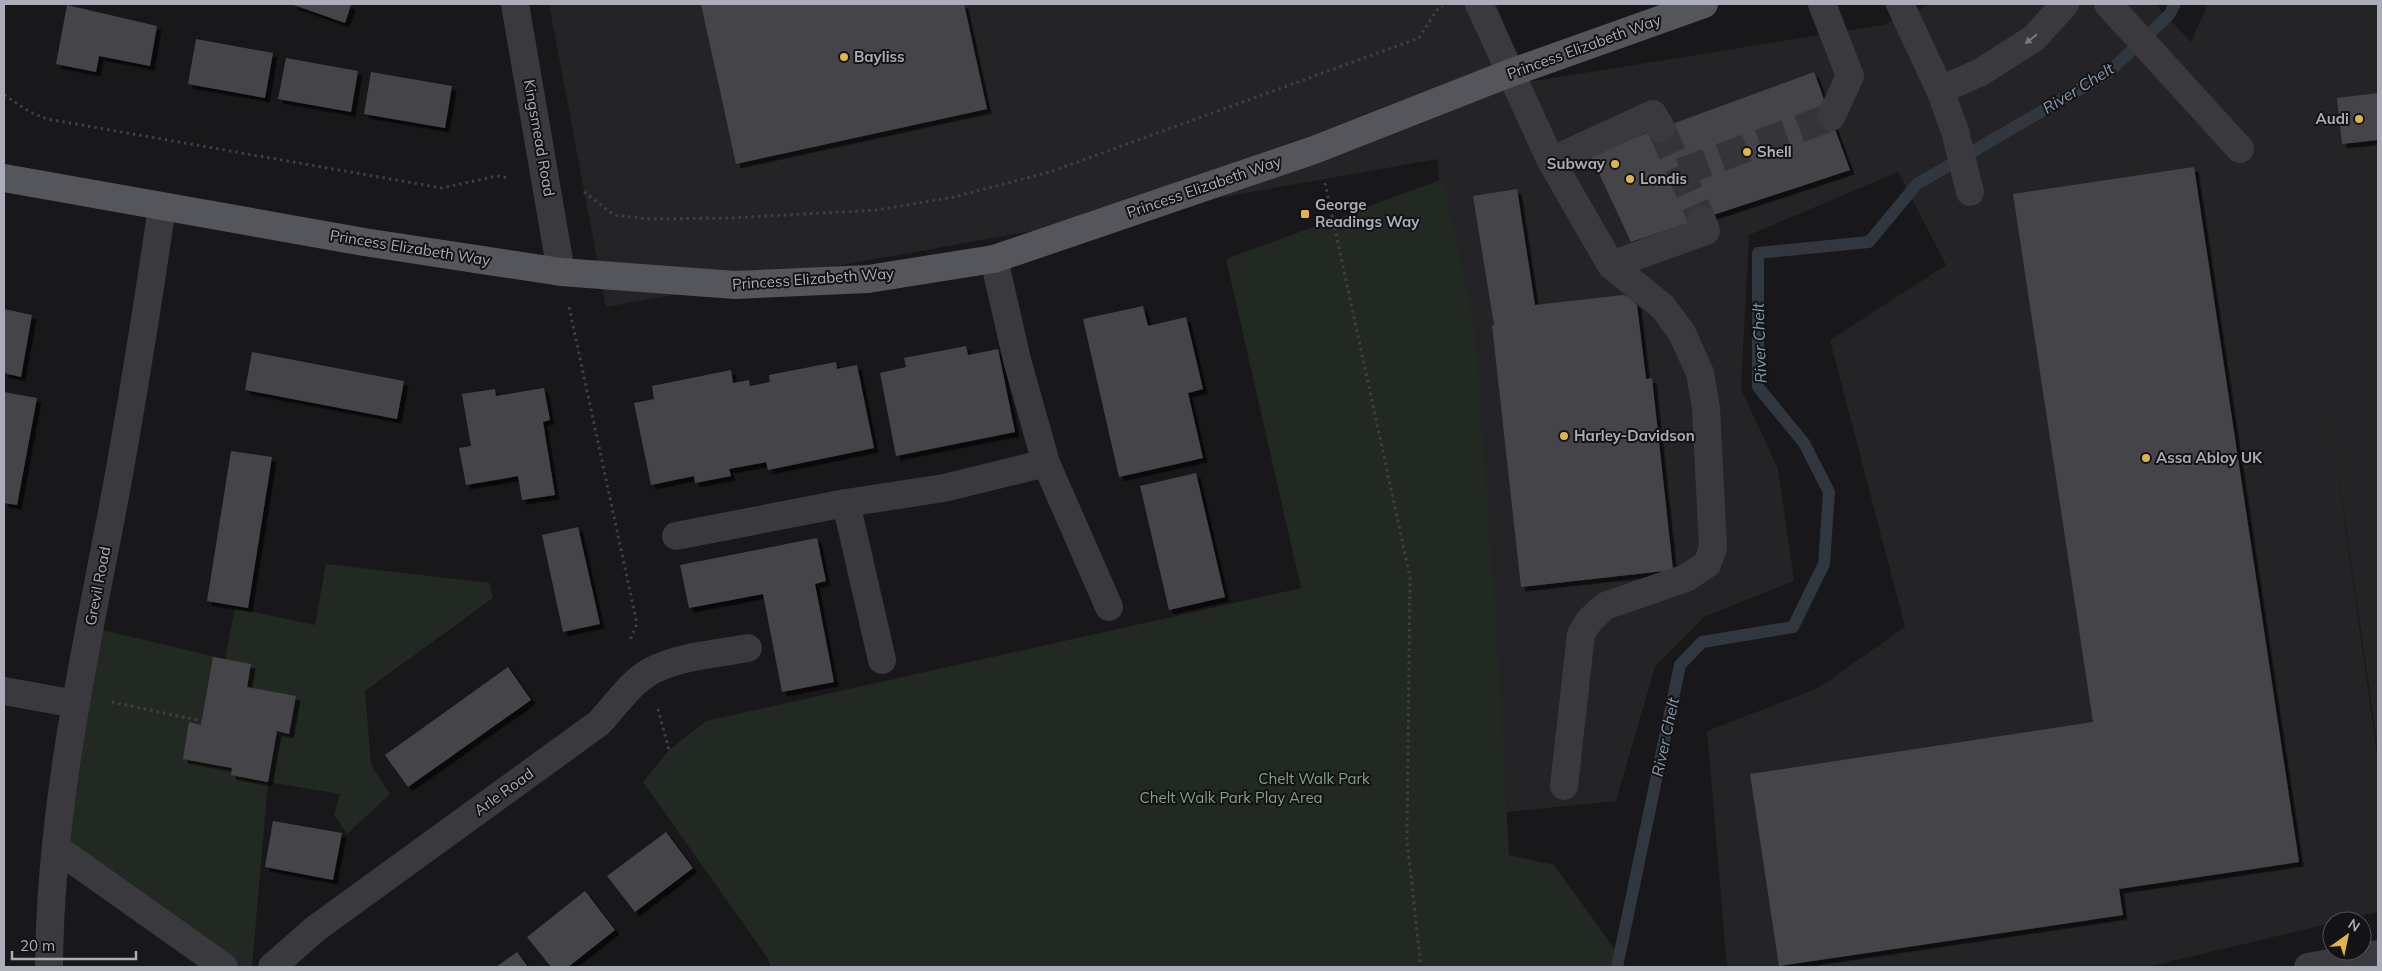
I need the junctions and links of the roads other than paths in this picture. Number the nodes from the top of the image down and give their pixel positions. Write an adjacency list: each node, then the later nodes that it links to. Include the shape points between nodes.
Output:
1 (515, 4): 20 (street, Kingsmead Road)
2 (1479, 4): 8 (street)
3 (1704, 4): 8 (main road, Princess Elizabeth Way)
4 (1822, 4): 10 (street, via 1850,76)
5 (1900, 4): 9 (street)
6 (2065, 4): 9 (street, one-way to 9, via 2034,38 1981,72)
7 (2111, 7): 12 (street)
8 (1510, 73): 13 (street); 18 (main road, Princess Elizabeth Way, via 1314,150)
9 (1940, 90): 15 (street, via 1955,131)
10 (1831, 117)
11 (1661, 128): 13 (street, via 1653,114)
12 (2240, 149)
13 (1551, 161): 19 (street)
14 (4, 178): 16 (main road, Princess Elizabeth Way)
15 (1970, 192)
16 (162, 207): 20 (main road, Princess Elizabeth Way); 28 (street, Grevil Road, via 130,418)
17 (1702, 220): 19 (street, via 1706,231)
18 (994, 259): 20 (main road, Princess Elizabeth Way, via 868,278 735,285); 21 (street, via 1017,360)
19 (1611, 265): 29 (street, via 1663,307 1682,333 1700,373 1706,408 1713,548 1707,564 1686,578 1605,606 1581,634)
20 (561, 272)
21 (1046, 463): 22 (street, via 944,488); 24 (street)
22 (846, 503): 23 (street); 26 (street)
23 (676, 536)
24 (1108, 607)
25 (748, 648): 34 (street, Arle Road, via 670,663 650,672 599,723 315,929)
26 (882, 660)
27 (4, 691): 28 (street)
28 (76, 699): 30 (street, Grevil Road)
29 (1564, 786)
30 (56, 848): 32 (street, Grevil Road); 33 (street)
31 (2378, 954): 35 (street)
32 (49, 967)
33 (224, 967)
34 (272, 967)
35 (2308, 967)

